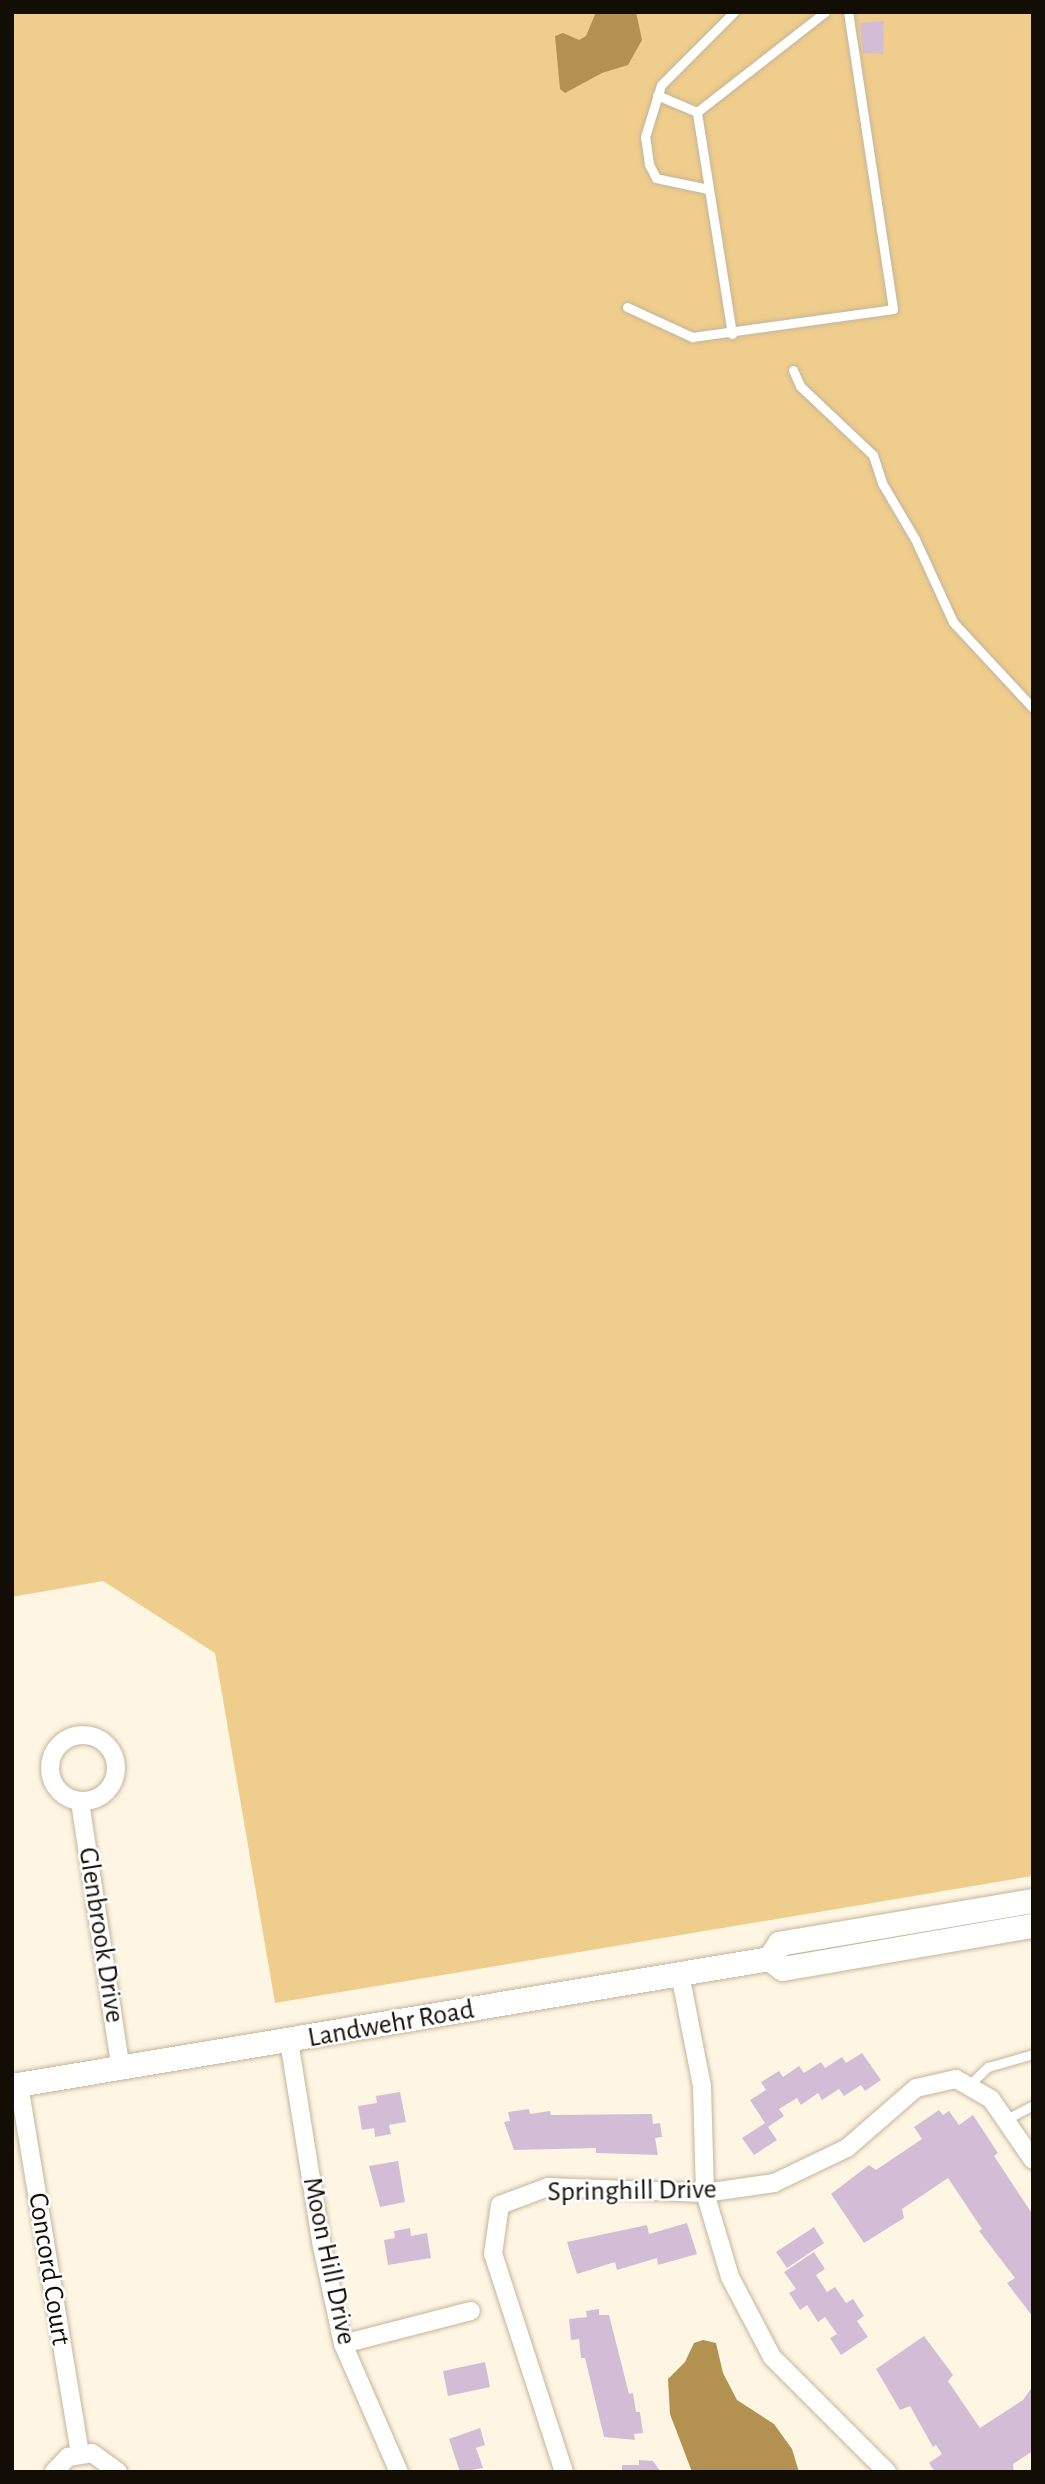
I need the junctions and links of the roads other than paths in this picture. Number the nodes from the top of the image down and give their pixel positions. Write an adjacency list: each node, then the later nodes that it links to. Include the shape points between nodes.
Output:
1 (734, 12): 4 (lane, via 661,85)
2 (825, 12): 5 (lane)
3 (848, 12): 8 (lane, via 894,309)
4 (657, 95): 5 (lane); 6 (lane, via 645,137 656,178)
5 (697, 112): 6 (lane)
6 (708, 189): 8 (lane)
7 (627, 307): 8 (lane, via 683,334)
8 (732, 334)
9 (793, 370): 10 (lane, via 800,386 873,455 882,483 915,539 953,622)
10 (1033, 708)
11 (80, 1802): 18 (street, Glenbrook Drive)
12 (1033, 1901): 14 (main road, Landwehr Road, via 780,1944)
13 (1033, 1926): 14 (main road, Landwehr Road, via 783,1969)
14 (770, 1959): 15 (main road, Landwehr Road)
15 (680, 1974): 16 (main road, Landwehr Road); 24 (street, via 702,2086)
16 (289, 2041): 18 (main road, Landwehr Road); 26 (street, Moon Hill Drive)
17 (1033, 2054): 20 (lane, via 988,2067)
18 (121, 2069): 19 (main road, Landwehr Road)
19 (16, 2086): 27 (street, Concord Court)
20 (968, 2086): 22 (street, via 991,2099); 24 (street, Springhill Drive, via 956,2079 916,2088 847,2148 774,2183)
21 (1033, 2105): 22 (lane)
22 (1005, 2120): 23 (street)
23 (1033, 2160)
24 (705, 2193): 31 (street, Springhill Drive, via 548,2187 500,2205 493,2254); 32 (street, via 730,2277 772,2357)
25 (471, 2311): 26 (street)
26 (343, 2344): 30 (street, Moon Hill Drive)
27 (80, 2453): 28 (street, via 68,2457); 29 (street, via 103,2457)
28 (54, 2472)
29 (118, 2472)
30 (399, 2472)
31 (564, 2472)
32 (887, 2472)

